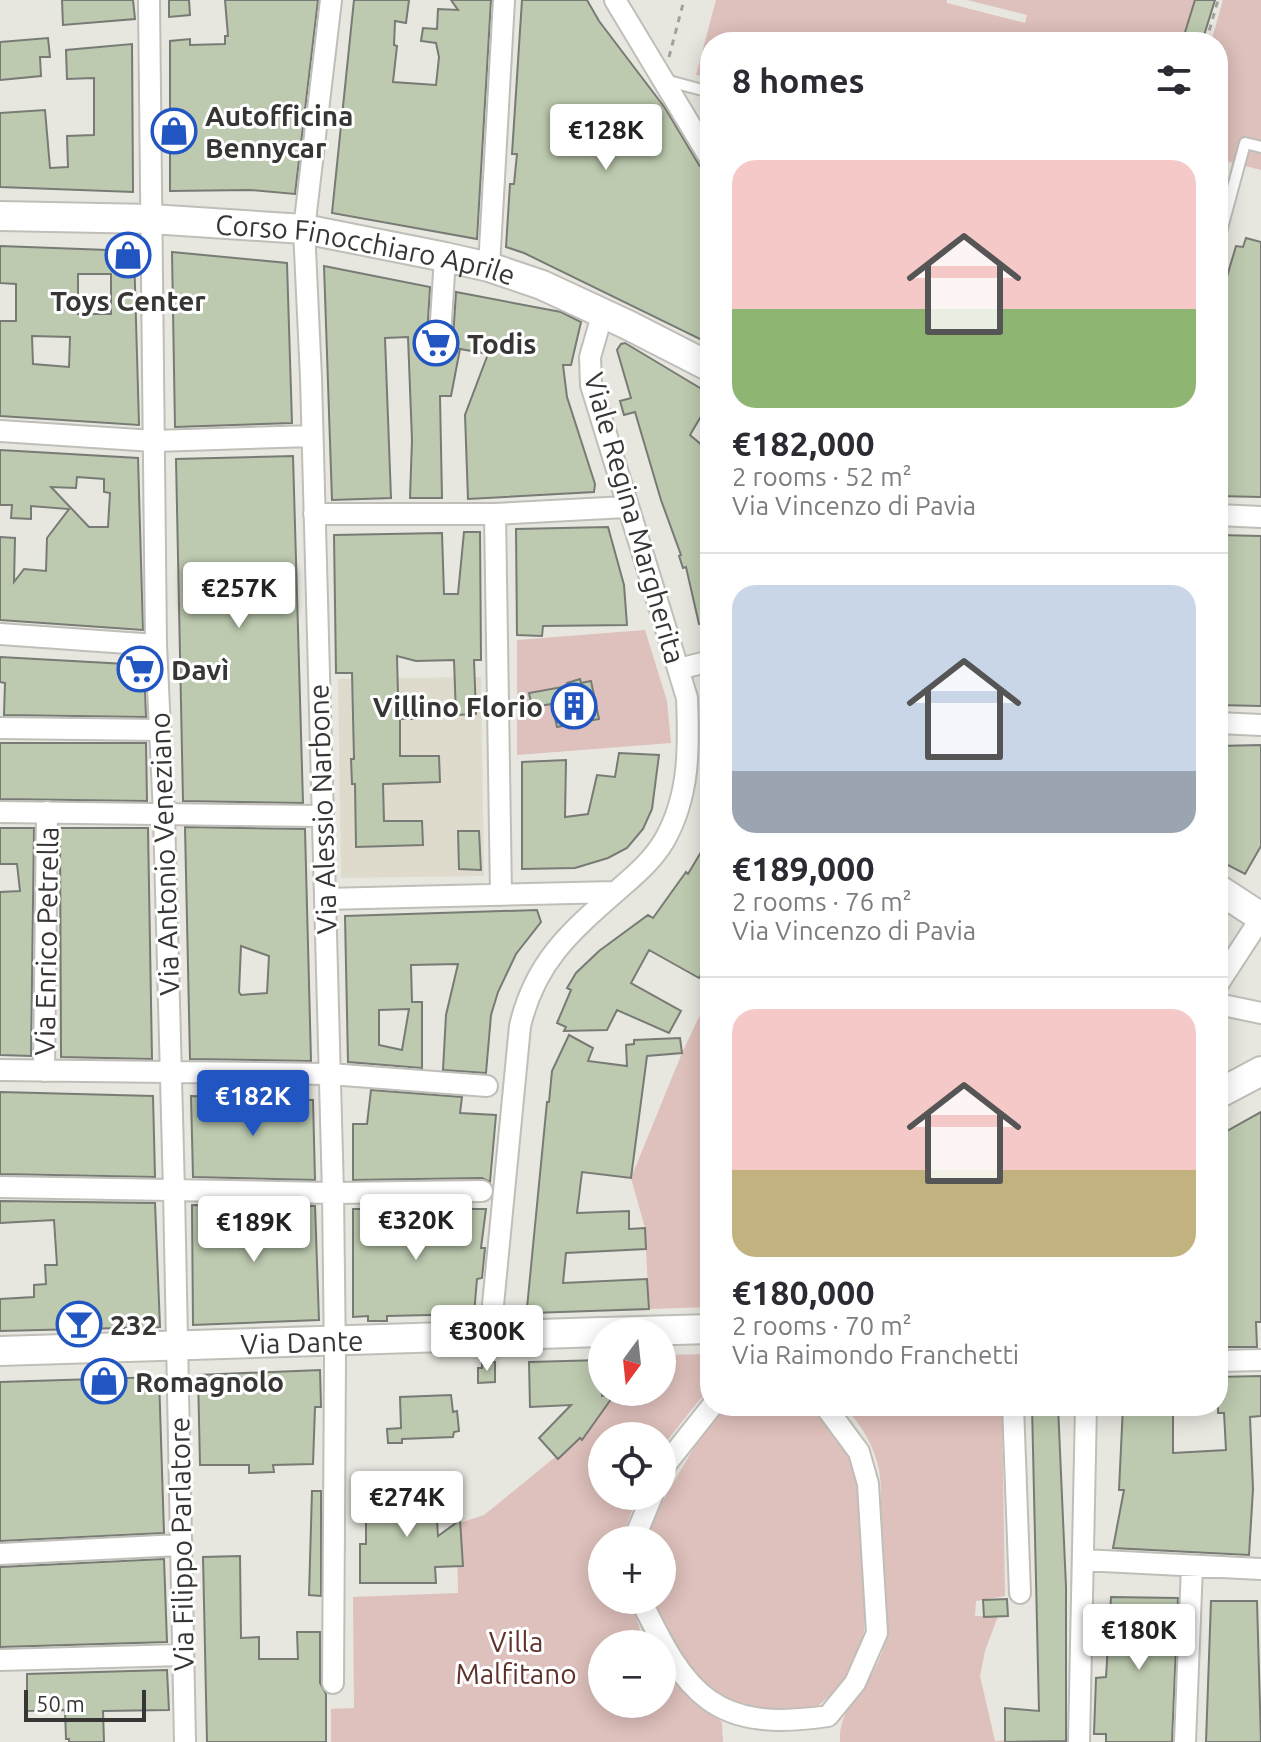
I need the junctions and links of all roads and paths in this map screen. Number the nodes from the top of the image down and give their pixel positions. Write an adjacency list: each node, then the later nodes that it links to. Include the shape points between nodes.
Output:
1 (149, 0): 14 (street, Via Antonio Veneziano)
2 (331, 0): 15 (street, Via Alessio Narbone)
3 (504, 0): 17 (street)
4 (615, 0): 8 (street)
5 (684, 0): 8 (path)
6 (1218, 0): 7 (path)
7 (1209, 32)
8 (663, 80): 9 (lane); 10 (street)
9 (700, 89)
10 (700, 141)
11 (1261, 147): 12 (lane, via 1245,143)
12 (1228, 201)
13 (0, 216): 14 (street, Corso Finocchiaro Aprile)
14 (151, 219): 15 (street, Corso Finocchiaro Aprile); 23 (street, Via Antonio Veneziano)
15 (304, 229): 16 (street, Corso Finocchiaro Aprile); 22 (street, Via Alessio Narbone)
16 (445, 257): 17 (street, Corso Finocchiaro Aprile); 19 (street)
17 (489, 267): 18 (street, Corso Finocchiaro Aprile)
18 (603, 312): 20 (street, Corso Finocchiaro Aprile); 24 (street, Viale Regina Margherita, via 590,357 591,385)
19 (440, 337)
20 (700, 362)
21 (0, 431): 23 (street)
22 (312, 436): 23 (street); 25 (street, Via Alessio Narbone)
23 (154, 441): 30 (street, Via Antonio Veneziano)
24 (626, 507): 26 (street); 32 (street, Viale Regina Margherita)
25 (314, 514): 26 (street); 40 (street, Via Alessio Narbone)
26 (495, 514): 42 (street)
27 (1228, 515): 28 (street)
28 (1261, 517)
29 (0, 634): 30 (street)
30 (156, 645): 36 (street, Via Antonio Veneziano)
31 (700, 664): 32 (street)
32 (679, 669): 41 (street, Viale Regina Margherita, via 687,698 684,792 665,839 649,862)
33 (1228, 723): 34 (street)
34 (1261, 725)
35 (0, 728): 36 (street)
36 (160, 730): 39 (street, Via Antonio Veneziano)
37 (0, 812): 38 (street)
38 (47, 812): 39 (street); 50 (street, Via Enrico Petrella)
39 (164, 814): 40 (street); 52 (street, Via Antonio Veneziano)
40 (321, 816): 44 (street, Via Alessio Narbone)
41 (615, 892): 42 (street); 63 (street, Viale Regina Margherita, via 560,942 526,999)
42 (501, 895): 44 (street)
43 (1228, 896): 45 (street)
44 (325, 899): 53 (street, Via Alessio Narbone)
45 (1261, 917): 46 (street)
46 (1228, 968)
47 (1228, 1006): 48 (street)
48 (1261, 1013)
49 (0, 1070): 50 (street)
50 (44, 1071): 52 (street)
51 (1261, 1071): 55 (street)
52 (171, 1072): 53 (street); 57 (street, Via Antonio Veneziano)
53 (330, 1074): 54 (street); 59 (street, Via Alessio Narbone)
54 (487, 1086)
55 (1228, 1089)
56 (0, 1187): 57 (street)
57 (174, 1191): 59 (street); 65 (street, Via Antonio Veneziano)
58 (482, 1191): 59 (street)
59 (333, 1193): 64 (street, Via Alessio Narbone)
60 (700, 1329): 61 (street, Via Dante)
61 (676, 1330)
62 (588, 1333): 63 (street, Via Dante)
63 (490, 1336): 64 (street, Via Dante)
64 (335, 1341): 65 (street, Via Dante); 83 (street, Via Alessio Narbone)
65 (178, 1345): 66 (street, Via Dante); 74 (street, Via Filippo Parlatore)
66 (0, 1351)
67 (1261, 1360): 68 (street)
68 (1228, 1361)
69 (704, 1416): 73 (street)
70 (832, 1416): 80 (street, via 859,1452 868,1484 877,1633 855,1683 828,1716 788,1722 737,1716 694,1690)
71 (1013, 1416): 79 (street)
72 (1086, 1416): 76 (street)
73 (676, 1451)
74 (179, 1545): 75 (street); 81 (street, Via Filippo Parlatore)
75 (0, 1554)
76 (1083, 1560): 77 (street); 85 (street)
77 (1192, 1566): 78 (street); 86 (street)
78 (1261, 1569)
79 (1020, 1593)
80 (648, 1614)
81 (182, 1655): 82 (street); 84 (street, Via Filippo Parlatore)
82 (0, 1660)
83 (333, 1683)
84 (185, 1742)
85 (1079, 1742)
86 (1185, 1742)

